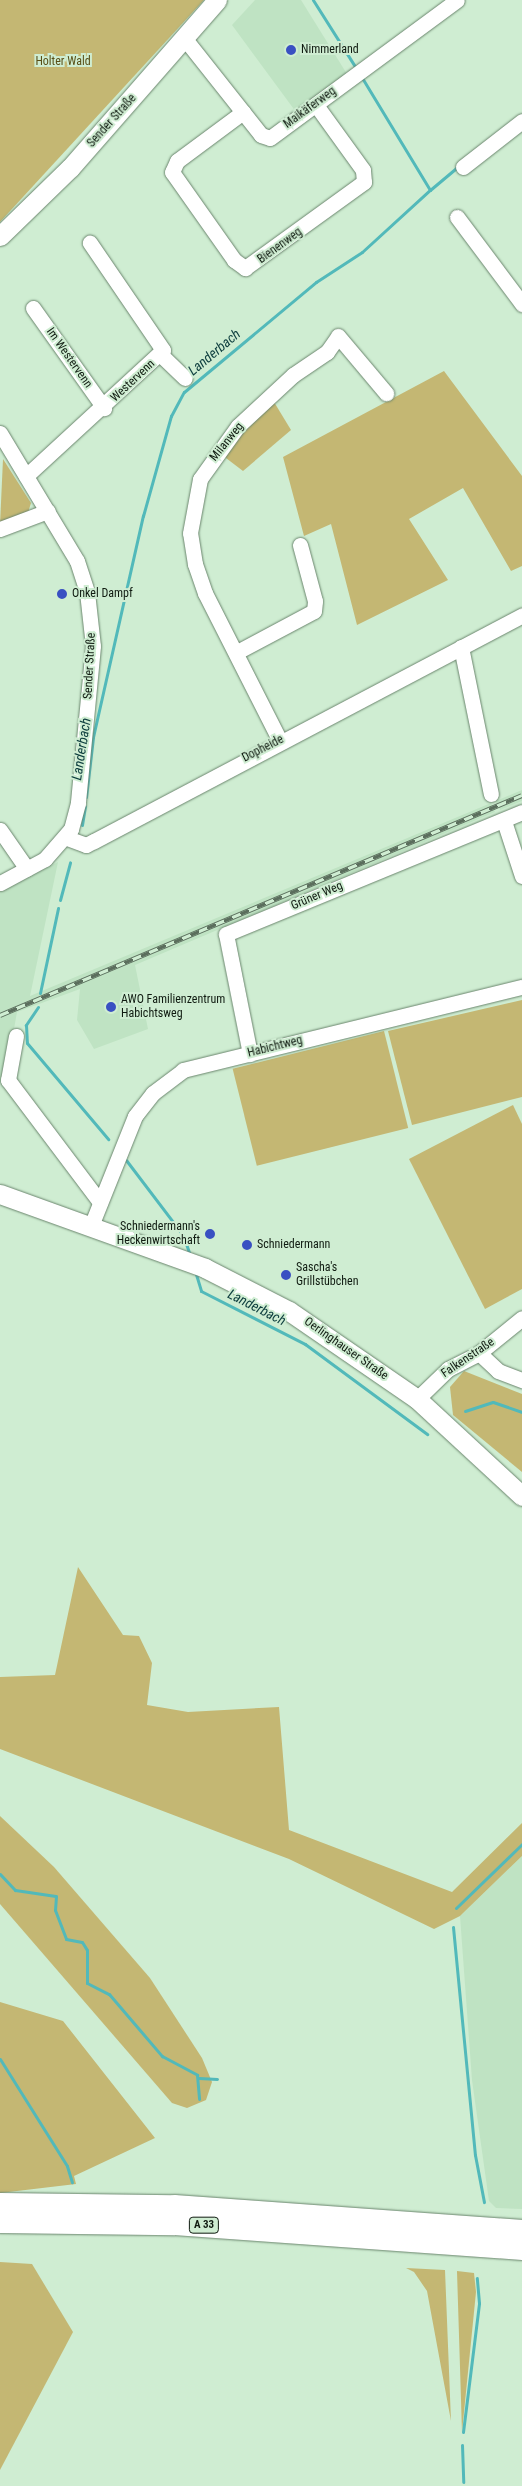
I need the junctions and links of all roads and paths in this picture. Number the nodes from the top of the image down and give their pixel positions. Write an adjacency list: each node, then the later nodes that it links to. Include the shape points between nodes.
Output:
1 (217, 0): 3 (main road, Sender Straße)
2 (457, 0): 4 (street, Maikäferweg)
3 (185, 39): 5 (street, Maikäferweg); 9 (main road, Sender Straße, via 70,168)
4 (316, 105): 5 (street, Maikäferweg, via 270,138 261,135); 5 (street, Bienenweg, via 363,170 364,182 245,268 234,260 172,172 177,160)
5 (243, 112)
6 (522, 121): 7 (street)
7 (463, 167)
8 (457, 217): 11 (street)
9 (0, 236)
10 (90, 243): 13 (street, Westervenn, via 160,345)
11 (522, 304)
12 (33, 308): 16 (street, Im Westervenn)
13 (161, 355): 14 (street); 16 (street, Westervenn)
14 (185, 378)
15 (386, 393): 24 (street, Milanweg, via 366,376 338,336 327,352 293,375 238,426 212,458 192,508 190,547 204,593)
16 (104, 408): 18 (street, Westervenn)
17 (0, 433): 18 (street, Sender Straße)
18 (26, 476): 19 (street, Sender Straße)
19 (48, 511): 20 (street); 30 (street, Sender Straße, via 77,562 87,592 93,634 78,803)
20 (0, 529)
21 (300, 546): 24 (street, via 315,601 314,611)
22 (522, 615): 23 (street, Dopheide)
23 (461, 647): 25 (street, Dopheide); 26 (street)
24 (237, 652): 25 (street, Milanweg)
25 (280, 740): 30 (street, Dopheide, via 86,845)
26 (491, 794)
27 (522, 812): 28 (street, Grüner Weg)
28 (504, 821): 32 (street); 36 (street, Grüner Weg, via 468,831 226,934)
29 (0, 830): 31 (street)
30 (67, 838): 31 (street)
31 (27, 869): 33 (street)
32 (522, 876)
33 (0, 883)
34 (522, 987): 36 (street, Habichtweg)
35 (16, 1036): 38 (street, via 8,1080)
36 (250, 1054): 38 (street, Habichtweg, via 190,1067 153,1093 124,1138)
37 (0, 1194): 39 (main road, Oerlinghauser Straße)
38 (100, 1202): 39 (street, Habichtweg)
39 (91, 1226): 43 (main road, Oerlinghauser Straße, via 206,1268 328,1334)
40 (522, 1318): 41 (street, Falkenstraße)
41 (479, 1353): 42 (street, via 498,1371); 43 (street, Falkenstraße, via 448,1369)
42 (522, 1380)
43 (417, 1400): 44 (main road, Oerlinghauser Straße)
44 (522, 1496)
45 (0, 2203): 47 (highway, A 33, via 174,2205)
46 (0, 2222): 48 (highway, A 33, via 174,2224)
47 (522, 2230)
48 (522, 2249)

